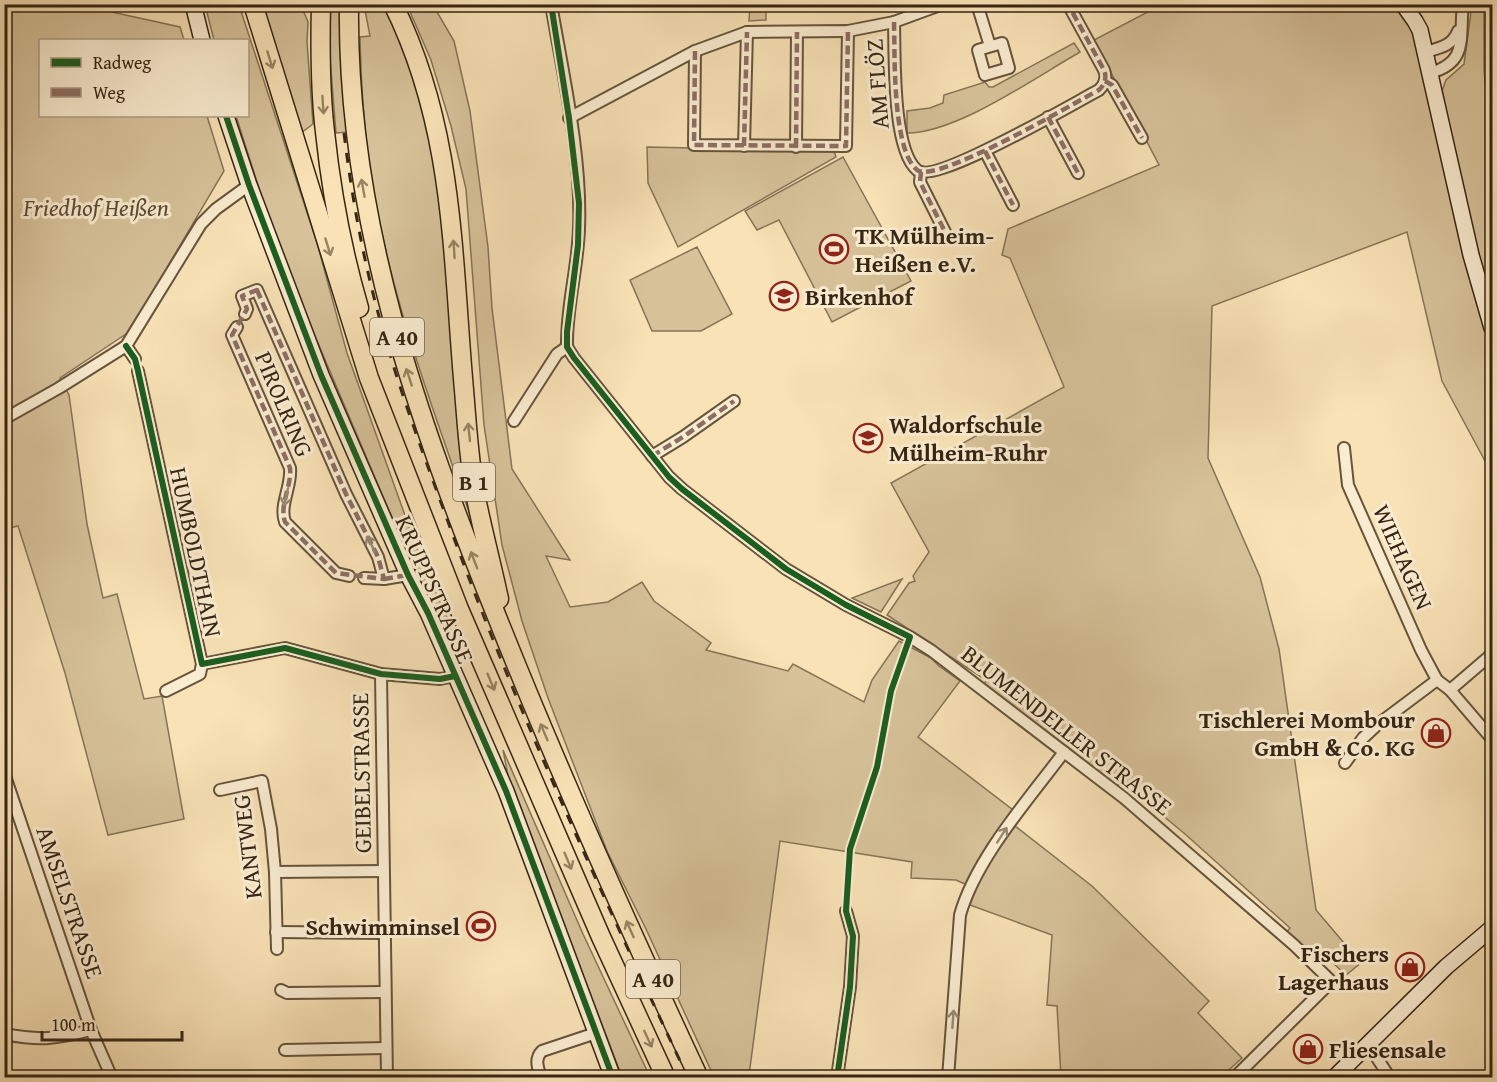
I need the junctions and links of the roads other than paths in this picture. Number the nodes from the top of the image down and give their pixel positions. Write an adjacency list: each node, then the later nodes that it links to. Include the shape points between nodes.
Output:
1 (193, 4): 17 (street)
2 (253, 4): 47 (highway, one-way to 47, via 369,378)
3 (321, 4): 47 (highway, A 40, one-way to 47, via 320,69 334,193 354,292)
4 (349, 4): 52 (highway, A 40, one-way to 4, via 422,418 380,271 357,150 348,43)
5 (393, 4): 52 (highway, B 1, one-way to 5, via 476,496 445,167 434,113)
6 (551, 4): 25 (street)
7 (943, 4): 12 (street)
8 (977, 4): 18 (street)
9 (1403, 4): 20 (street, via 1415,21)
10 (1463, 4): 13 (street)
11 (1069, 5): 22 (street, via 1104,70)
12 (894, 22): 14 (street); 30 (street, AM FLÖZ, via 902,144 915,169)
13 (1461, 22): 20 (street, via 1448,45); 21 (street, via 1456,57 1444,69)
14 (848, 31): 16 (street); 28 (street, via 846,146)
15 (747, 32): 16 (street); 19 (street); 27 (street)
16 (797, 32): 28 (street)
17 (202, 39)
18 (990, 46)
19 (695, 51): 25 (street); 27 (street, via 694,145)
20 (1425, 52): 21 (street)
21 (1430, 73): 37 (street, via 1471,255)
22 (1105, 81): 24 (street, via 1099,90); 26 (street, via 1112,85)
23 (226, 117): 32 (street, KRUPPSTRASSE)
24 (1048, 117): 29 (street); 31 (street)
25 (569, 118): 39 (street, via 579,227)
26 (1142, 138)
27 (744, 146): 28 (street)
28 (796, 147)
29 (985, 151): 30 (street, via 932,173); 33 (street)
30 (921, 172): 34 (street, AM FLÖZ, via 920,182)
31 (1078, 173)
32 (249, 185): 38 (street, via 201,224); 48 (street, KRUPPSTRASSE, via 321,375)
33 (1013, 205)
34 (948, 238)
35 (264, 310): 35 (street, PIROLRING, via 257,290 242,296 246,312); 51 (street, PIROLRING, one-way to 35, via 378,557)
36 (237, 327): 49 (street, PIROLRING, one-way to 49, via 232,334 290,468 285,522 336,573)
37 (1492, 328)
38 (126, 346): 40 (street); 43 (street)
39 (567, 346): 44 (street, via 557,354); 46 (street, BLUMENDELLER STRASSE)
40 (135, 359)
41 (138, 371): 54 (street, HUMBOLDTHAIN)
42 (734, 401): 46 (street)
43 (4, 419)
44 (514, 421)
45 (1344, 447): 57 (street, WIEHAGEN, via 1348,485)
46 (652, 456): 61 (street, BLUMENDELLER STRASSE, via 682,489 780,565 932,651)
47 (404, 468): 84 (highway, A 40, one-way to 84, via 459,609)
48 (408, 575): 51 (street); 56 (street, KRUPPSTRASSE)
49 (349, 576)
50 (364, 578): 51 (street)
51 (384, 579)
52 (512, 654): 85 (highway, A 40, one-way to 52, via 608,881)
53 (1492, 654): 58 (street)
54 (202, 664): 55 (street, HUMBOLDTHAIN, via 285,648); 59 (street, via 200,674)
55 (381, 674): 56 (street, HUMBOLDTHAIN, via 440,679); 65 (street, GEIBELSTRASSE)
56 (455, 676): 76 (street, KRUPPSTRASSE, via 506,791)
57 (1437, 680): 58 (street, WIEHAGEN); 62 (street, via 1370,731)
58 (1450, 690): 60 (street, WIEHAGEN)
59 (166, 691)
60 (1492, 739)
61 (1064, 752): 87 (street, one-way to 61, via 960,915 965,898 1006,829); 88 (street, BLUMENDELLER STRASSE, via 1124,798 1329,979 1329,984)
62 (1345, 763)
63 (4, 773): 74 (street, AMSELSTRASSE)
64 (220, 790): 66 (street, KANTWEG, via 262,781)
65 (383, 871): 66 (street, GEIBELSTRASSE); 70 (street, GEIBELSTRASSE)
66 (275, 872): 69 (street, KANTWEG)
67 (846, 911): 86 (street, via 853,936)
68 (1492, 928): 77 (street)
69 (276, 932): 70 (street); 71 (street, KANTWEG)
70 (384, 933): 73 (street, GEIBELSTRASSE)
71 (277, 950)
72 (281, 990): 73 (street)
73 (385, 992): 78 (street, GEIBELSTRASSE)
74 (91, 1030): 75 (street, via 40,1040); 80 (street, AMSELSTRASSE)
75 (4, 1034)
76 (596, 1034): 82 (street, via 542,1051 537,1062); 83 (street, KRUPPSTRASSE)
77 (1368, 1044): 89 (street); 90 (street)
78 (386, 1048): 79 (street); 81 (street, GEIBELSTRASSE)
79 (285, 1050)
80 (112, 1077)
81 (387, 1077)
82 (541, 1077)
83 (612, 1077)
84 (666, 1077)
85 (699, 1077)
86 (837, 1077)
87 (948, 1077)
88 (1234, 1077)
89 (1334, 1077)
90 (1390, 1077)

